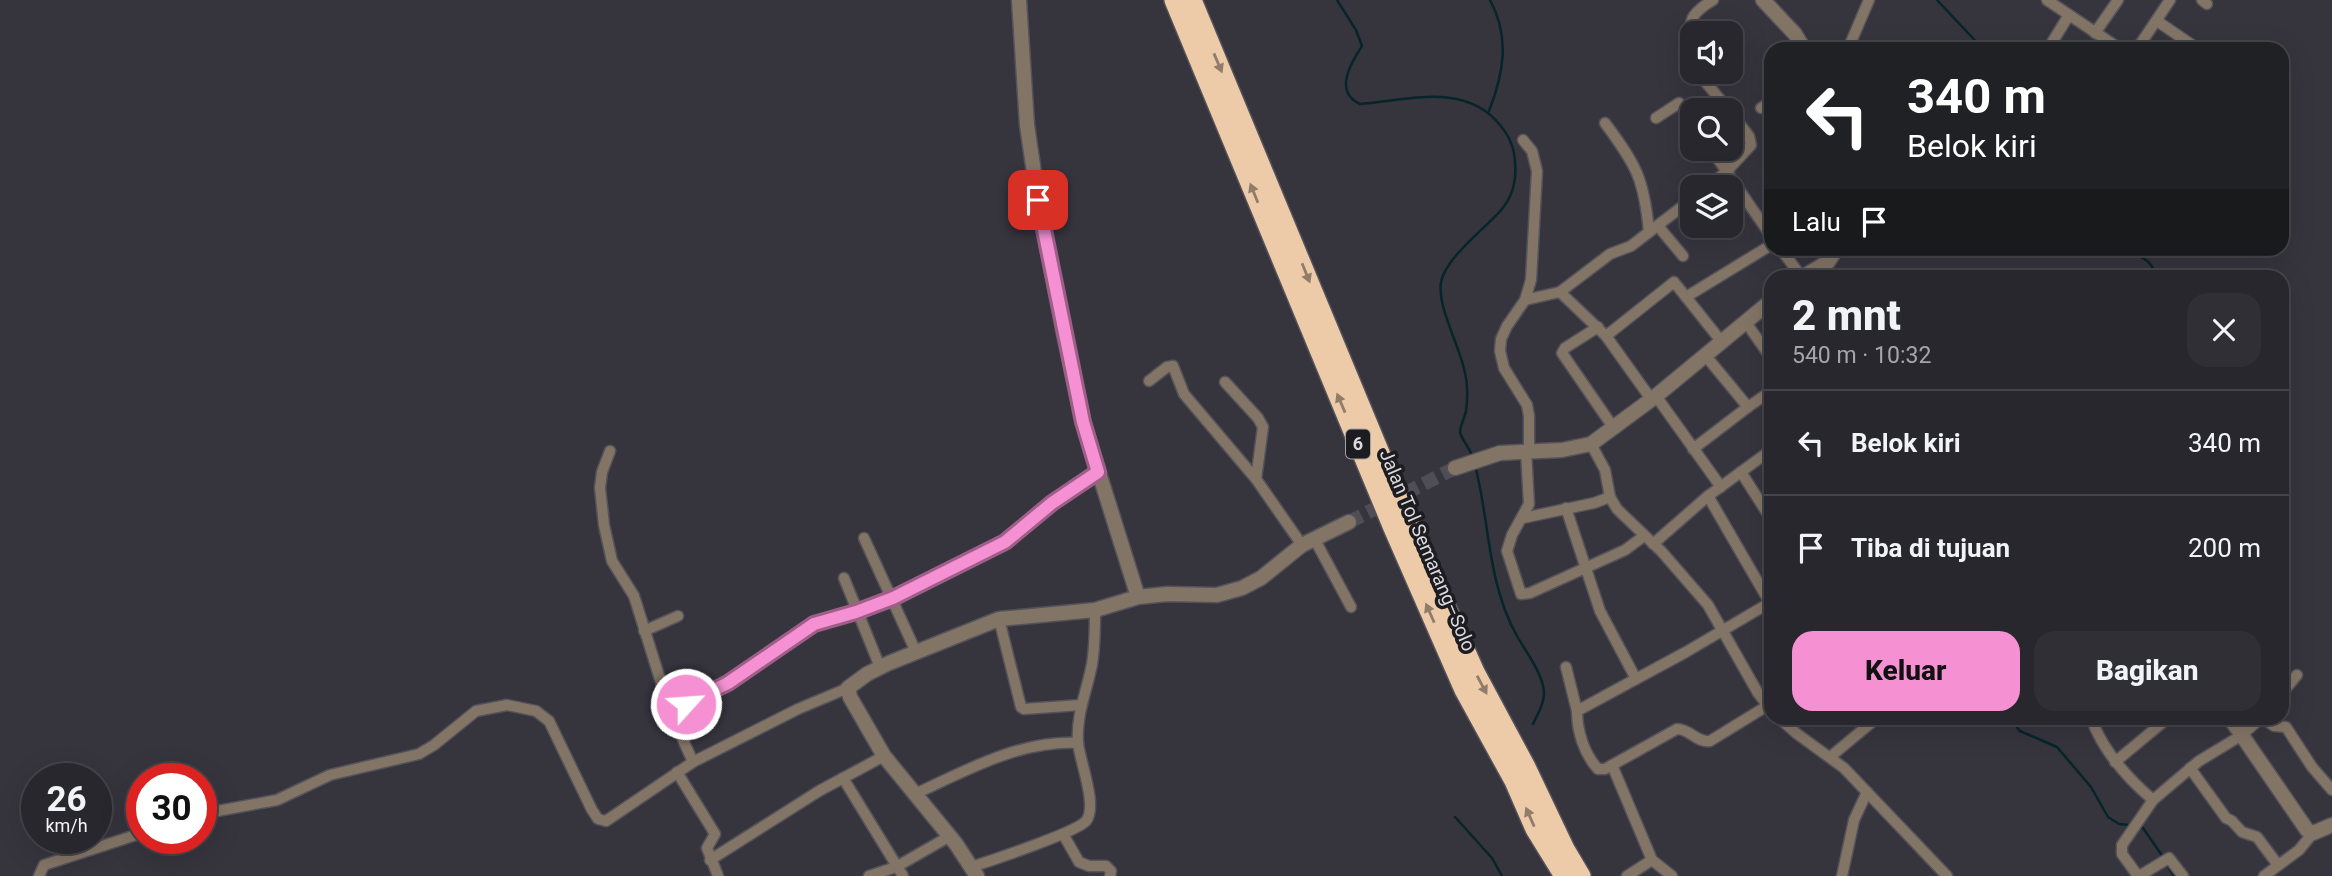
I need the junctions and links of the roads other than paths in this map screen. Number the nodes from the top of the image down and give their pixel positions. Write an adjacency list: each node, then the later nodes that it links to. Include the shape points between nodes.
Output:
1 (1019, 0): 63 (street, via 1027,125 1038,200 1083,422)
2 (1174, 0): 138 (highway, Jalan Tol Semarang–Solo / 6, one-way to 2, via 1464,690)
3 (1192, 0): 139 (highway, Jalan Tol Semarang–Solo / 6, one-way to 139, via 1407,518 1475,671)
4 (1713, 0): 11 (street, via 1699,8)
5 (1763, 0): 14 (street)
6 (1869, 0): 15 (street)
7 (2047, 0): 10 (street)
8 (2118, 0): 13 (street)
9 (2171, 0): 12 (street)
10 (2069, 15): 13 (street); 16 (street)
11 (1691, 21)
12 (2157, 21): 18 (street); 19 (street)
13 (2095, 33): 17 (street)
14 (1800, 42)
15 (1850, 42)
16 (2052, 42)
17 (2101, 42)
18 (2142, 42)
19 (2188, 42)
20 (1707, 84): 21 (street)
21 (1719, 98)
22 (1680, 104): 25 (street)
23 (1764, 106): 24 (street)
24 (1761, 108)
25 (1656, 118)
26 (1605, 123): 36 (street, via 1635,166)
27 (1743, 128): 29 (street, via 1751,145)
28 (1523, 139): 43 (street, via 1537,171 1531,280)
29 (1743, 154)
30 (1719, 161): 32 (street)
31 (1736, 161): 32 (street)
32 (1726, 172): 33 (street); 35 (street)
33 (1722, 175)
34 (1680, 208): 36 (street)
35 (1764, 226)
36 (1653, 229): 38 (street); 41 (street)
37 (1764, 249): 42 (street)
38 (1683, 256)
39 (1786, 256): 40 (street)
40 (1797, 270)
41 (1560, 292): 43 (street); 46 (street)
42 (1686, 297): 47 (street, via 1673,282); 48 (street)
43 (1525, 300): 60 (street, via 1507,326 1500,351 1504,368 1527,405)
44 (1764, 306): 45 (street)
45 (1745, 321): 48 (street); 49 (street)
46 (1598, 327): 47 (street); 56 (street, via 1562,353)
47 (1606, 336): 54 (street)
48 (1721, 341): 50 (street)
49 (1764, 348)
50 (1705, 355): 54 (street); 55 (street)
51 (1149, 381): 65 (street, via 1173,366 1184,394)
52 (1225, 382): 65 (street, via 1263,427)
53 (1764, 396): 55 (street)
54 (1653, 397): 56 (street); 58 (street)
55 (1748, 407): 58 (street)
56 (1614, 428): 57 (street)
57 (1591, 444): 60 (street); 68 (street, via 1606,475)
58 (1693, 449): 66 (street)
59 (610, 451): 88 (street, via 601,477 604,525 612,561 634,596)
60 (1527, 451): 62 (street, via 1500,453); 71 (street, via 1529,501)
61 (1764, 455): 64 (street)
62 (1455, 468)
63 (1098, 472): 80 (street); 81 (street, via 1005,542)
64 (1741, 472): 66 (street); 69 (street)
65 (1256, 479): 75 (street)
66 (1721, 487): 67 (street)
67 (1708, 496): 76 (street); 79 (street)
68 (1610, 497): 70 (street); 73 (street)
69 (1764, 508)
70 (1566, 509): 71 (street); 77 (street)
71 (1523, 518): 77 (street, via 1507,551 1521,594)
72 (1349, 522): 75 (street)
73 (1644, 536): 76 (street); 77 (street)
74 (864, 538): 81 (street)
75 (1308, 543): 80 (street, via 1261,578 1227,593); 83 (street)
76 (1653, 544): 89 (street, via 1693,586)
77 (1585, 568): 94 (street, via 1600,611)
78 (844, 579): 85 (street)
79 (1764, 592)
80 (1138, 597): 84 (street)
81 (893, 598): 85 (street); 90 (street)
82 (1764, 606): 89 (street)
83 (1351, 607)
84 (1095, 610): 87 (street); 98 (street, via 1094,649)
85 (856, 612): 91 (street); 99 (street, via 814,624 728,683)
86 (678, 616): 88 (street)
87 (999, 619): 90 (street); 98 (street, via 1021,707)
88 (644, 631): 99 (street)
89 (1721, 631): 94 (street); 97 (street)
90 (916, 652): 91 (street)
91 (880, 667): 96 (street)
92 (1566, 667): 100 (street)
93 (2297, 675): 95 (street)
94 (1636, 679): 100 (street)
95 (2289, 685)
96 (848, 688): 111 (street); 113 (street)
97 (1764, 700)
98 (1080, 705): 110 (street)
99 (670, 711): 113 (street)
100 (1577, 711): 115 (street, via 1578,729 1595,766 1601,770)
101 (1764, 711): 115 (street, via 1710,741 1677,729)
102 (1787, 725): 112 (street)
103 (1865, 725): 112 (street)
104 (2094, 725): 114 (street)
105 (2160, 725): 114 (street)
106 (2236, 725): 109 (street)
107 (2254, 725): 109 (street)
108 (2272, 725): 119 (street, via 2286,727)
109 (2242, 735): 116 (street); 125 (street, via 2301,823)
110 (1078, 743): 121 (street, via 1050,743 1014,752); 126 (street, via 1091,807 1082,826)
111 (884, 756): 118 (street); 121 (street)
112 (1830, 757): 120 (street)
113 (693, 762): 117 (street)
114 (2115, 762): 122 (street)
115 (1612, 765): 129 (street)
116 (2190, 768): 122 (street); 131 (street, via 2225,818 2257,837)
117 (677, 772): 123 (street, via 602,820 592,810 549,721 536,711 507,705 476,711 419,754 330,775 277,800); 130 (street, via 715,834 707,848)
118 (843, 778): 130 (street); 133 (street)
119 (2332, 790)
120 (1867, 792): 142 (street, via 1854,820); 143 (street)
121 (915, 794): 127 (street)
122 (2153, 800): 144 (street, via 2121,850)
123 (217, 811)
124 (2332, 825): 125 (street)
125 (2314, 833): 131 (street)
126 (1063, 834): 132 (street); 137 (street, via 1077,861 1106,866)
127 (950, 836): 132 (street); 133 (street)
128 (126, 839): 134 (street, via 44,865)
129 (1652, 859): 140 (street); 141 (street)
130 (710, 860): 135 (street)
131 (2278, 865): 146 (street)
132 (974, 871)
133 (899, 872): 136 (street)
134 (39, 876)
135 (718, 876)
136 (869, 876)
137 (1110, 876)
138 (1564, 876)
139 (1581, 876)
140 (1628, 876)
141 (1672, 876)
142 (1842, 876)
143 (1947, 876)
144 (2138, 876): 145 (street, via 2171,859)
145 (2183, 876)
146 (2264, 876)

